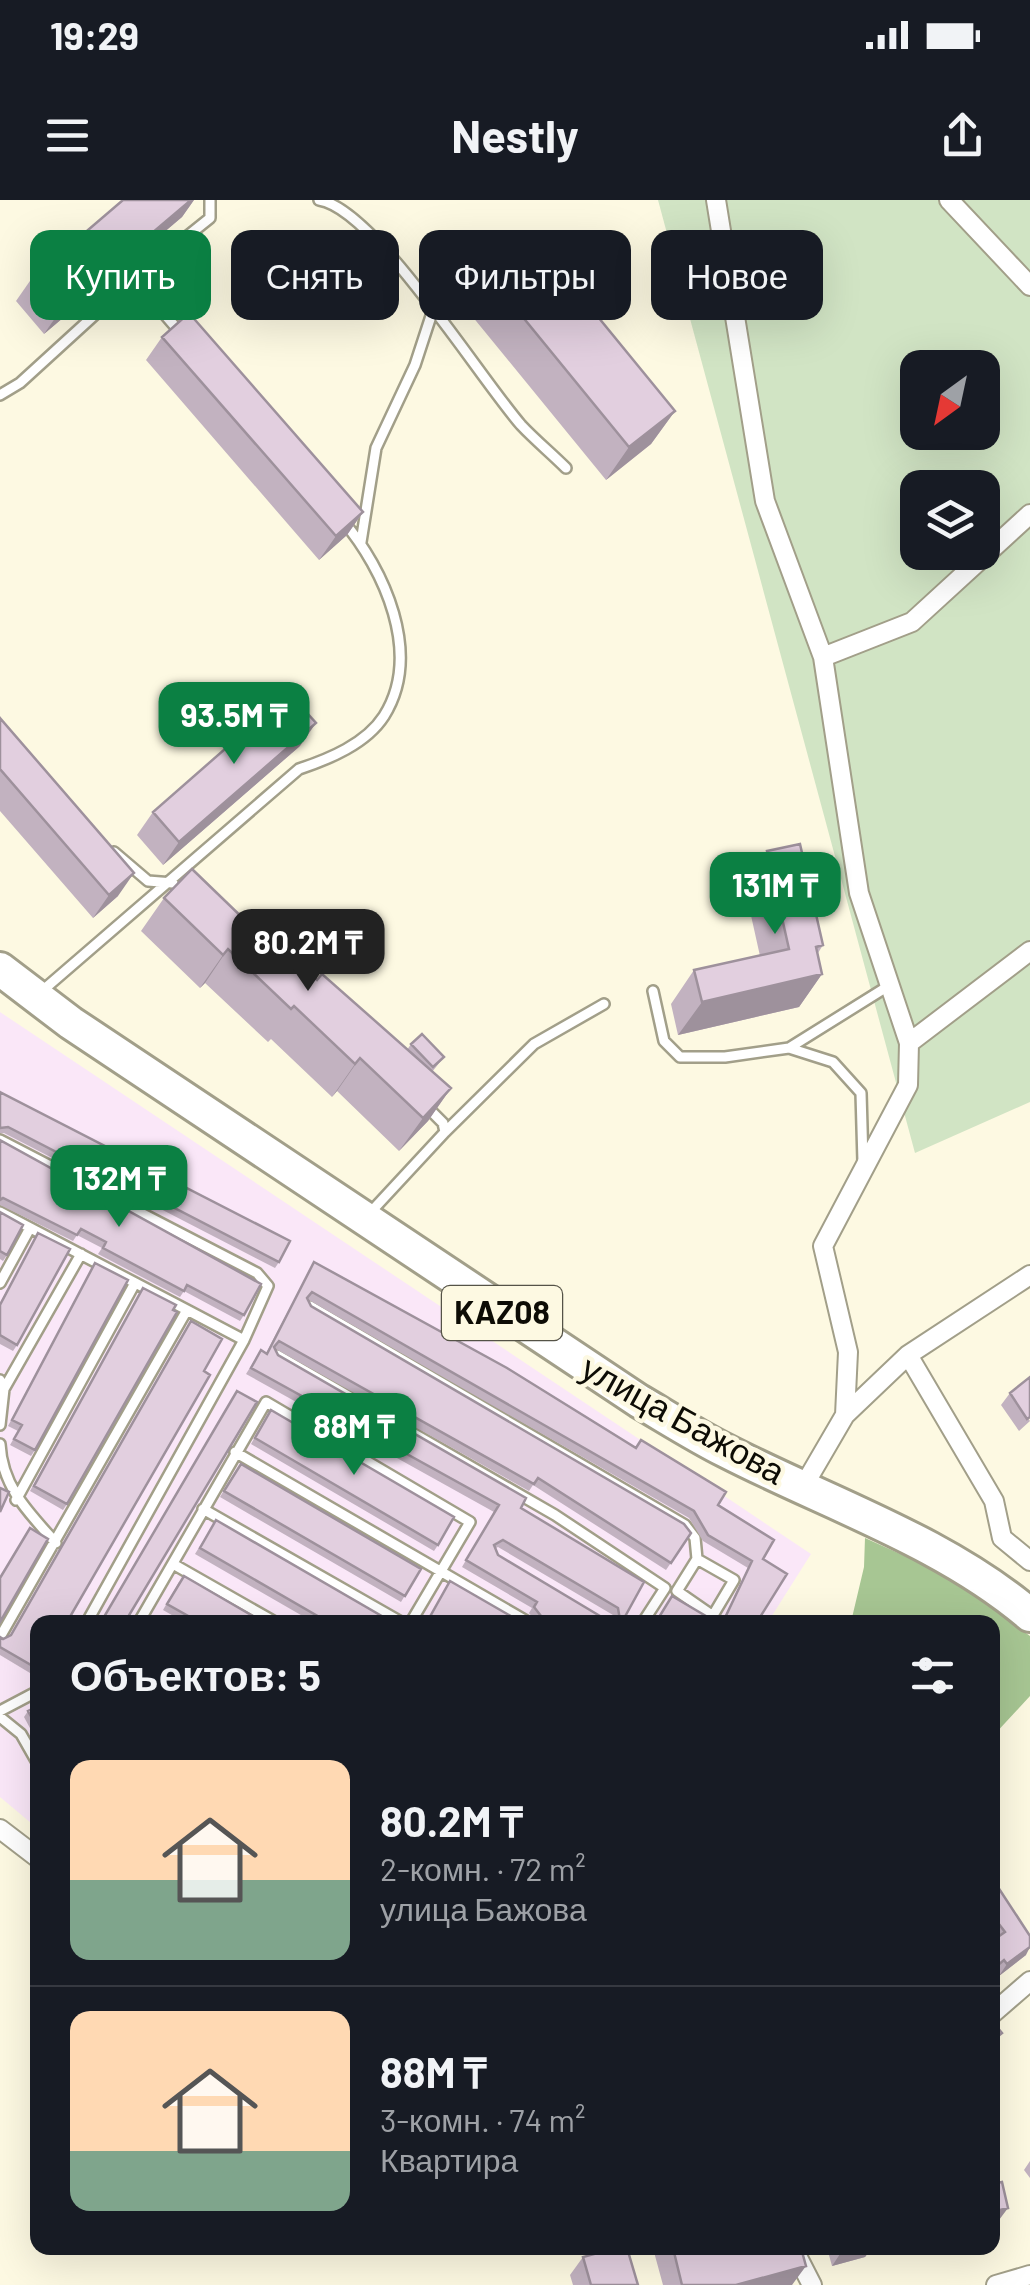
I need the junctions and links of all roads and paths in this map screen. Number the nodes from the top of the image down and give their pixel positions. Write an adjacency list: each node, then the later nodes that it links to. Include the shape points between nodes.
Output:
1 (319, 200): 7 (lane, via 336,202 394,258)
2 (716, 200): 18 (street, via 765,500)
3 (949, 200): 6 (street)
4 (214, 201): 5 (lane, via 210,218)
5 (195, 230)
6 (1030, 286)
7 (419, 294)
8 (88, 320): 13 (lane)
9 (170, 320): 12 (lane)
10 (429, 320): 17 (lane, via 376,448)
11 (438, 320): 14 (lane, via 522,426)
12 (184, 337)
13 (0, 396)
14 (566, 468)
15 (336, 513): 17 (lane)
16 (1030, 514): 18 (street, via 912,622)
17 (361, 542): 20 (lane, via 397,617 398,677 384,717 340,755 299,769)
18 (823, 656): 24 (street, via 859,893)
19 (99, 839): 20 (lane, via 148,881)
20 (172, 882): 21 (lane); 26 (lane)
21 (187, 895)
22 (1030, 950): 28 (street)
23 (0, 968): 26 (highway, улица Бажова / KAZ08)
24 (890, 985): 28 (street); 29 (lane)
25 (653, 991): 29 (lane, via 664,1041 680,1057)
26 (36, 996): 35 (highway, улица Бажова / KAZ08)
27 (604, 1004): 31 (lane, via 534,1044)
28 (909, 1043): 33 (street, via 908,1085)
29 (789, 1048): 33 (lane, via 833,1062 861,1093)
30 (414, 1096): 31 (lane, via 443,1122)
31 (445, 1132): 35 (lane)
32 (0, 1140): 43 (lane, via 257,1273 268,1286)
33 (864, 1163): 47 (street, via 823,1246 848,1352)
34 (0, 1212): 36 (lane)
35 (365, 1218): 51 (highway, улица Бажова / KAZ08, via 639,1402)
36 (30, 1228): 37 (lane); 39 (lane)
37 (81, 1254): 40 (lane); 46 (lane)
38 (1030, 1275): 45 (street)
39 (0, 1283)
40 (135, 1283): 42 (lane); 52 (lane)
41 (310, 1306): 55 (lane, via 685,1524)
42 (187, 1310): 43 (lane); 54 (lane)
43 (244, 1340): 61 (lane)
44 (277, 1355): 59 (lane, via 556,1514)
45 (908, 1356): 47 (street); 56 (street, via 994,1501 1002,1538)
46 (2, 1385): 48 (lane)
47 (845, 1415): 51 (street)
48 (0, 1425)
49 (0, 1444): 52 (lane)
50 (235, 1452): 53 (lane); 58 (lane); 58 (lane, via 266,1402 470,1522)
51 (803, 1487): 70 (highway, улица Бажова / KAZ08, via 1000,1590)
52 (16, 1500): 54 (lane)
53 (203, 1509): 57 (lane); 64 (lane)
54 (56, 1543): 71 (lane)
55 (698, 1559): 60 (lane); 69 (lane, via 734,1580)
56 (1030, 1561)
57 (174, 1564): 62 (lane); 63 (lane)
58 (441, 1572): 65 (lane); 66 (lane)
59 (665, 1588): 60 (lane); 67 (lane)
60 (677, 1591): 68 (lane)
61 (91, 1615)
62 (145, 1615)
63 (263, 1615)
64 (389, 1615)
65 (416, 1615)
66 (516, 1615)
67 (648, 1615)
68 (706, 1615)
69 (713, 1615)
70 (1030, 1615)
71 (0, 1637)
72 (30, 1697): 73 (lane)
73 (0, 1714): 74 (lane)
74 (30, 1750)
75 (0, 1829): 76 (street)
76 (30, 1852)
77 (1030, 1982): 78 (street)
78 (1000, 2007)
79 (797, 2255): 81 (street)
80 (1030, 2275): 82 (street)
81 (812, 2285)
82 (996, 2285)

